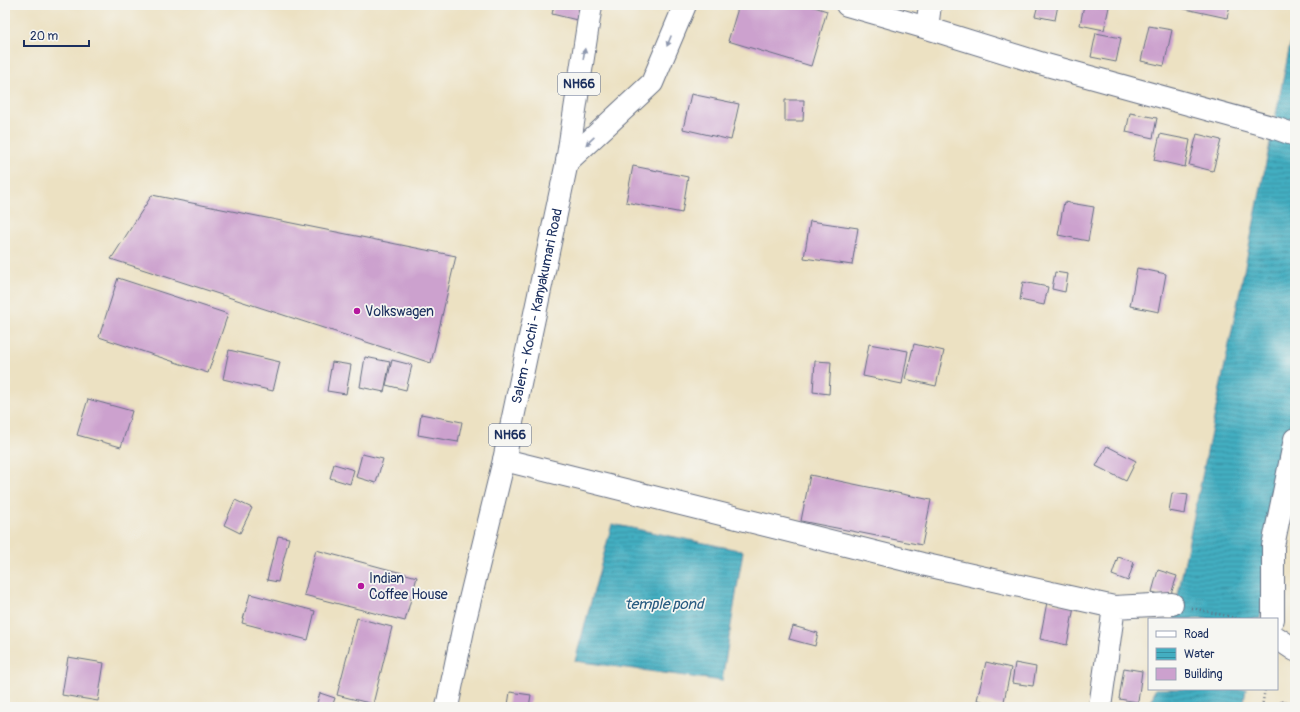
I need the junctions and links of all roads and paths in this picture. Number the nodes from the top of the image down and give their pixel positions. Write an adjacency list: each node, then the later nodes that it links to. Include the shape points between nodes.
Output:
1 (591, 5): 7 (main road, NH66, one-way to 1)
2 (685, 5): 7 (main road, one-way to 7, via 652,83)
3 (847, 5): 5 (main road)
4 (930, 5): 5 (main road)
5 (927, 28): 6 (main road, via 1043,64)
6 (1285, 131)
7 (568, 162): 9 (main road, Salem - Kochi - Kanyakumari Road / NH66)
8 (1295, 439): 13 (main road, via 1272,546)
9 (504, 460): 11 (main road, via 922,564); 17 (main road, Salem - Kochi - Kanyakumari Road / NH66)
10 (1172, 604): 11 (main road); 12 (path)
11 (1114, 607): 18 (main road)
12 (1235, 618)
13 (1273, 618)
14 (1278, 639): 15 (main road)
15 (1295, 650)
16 (1265, 690): 19 (path)
17 (447, 707)
18 (1100, 707)
19 (1262, 707)

